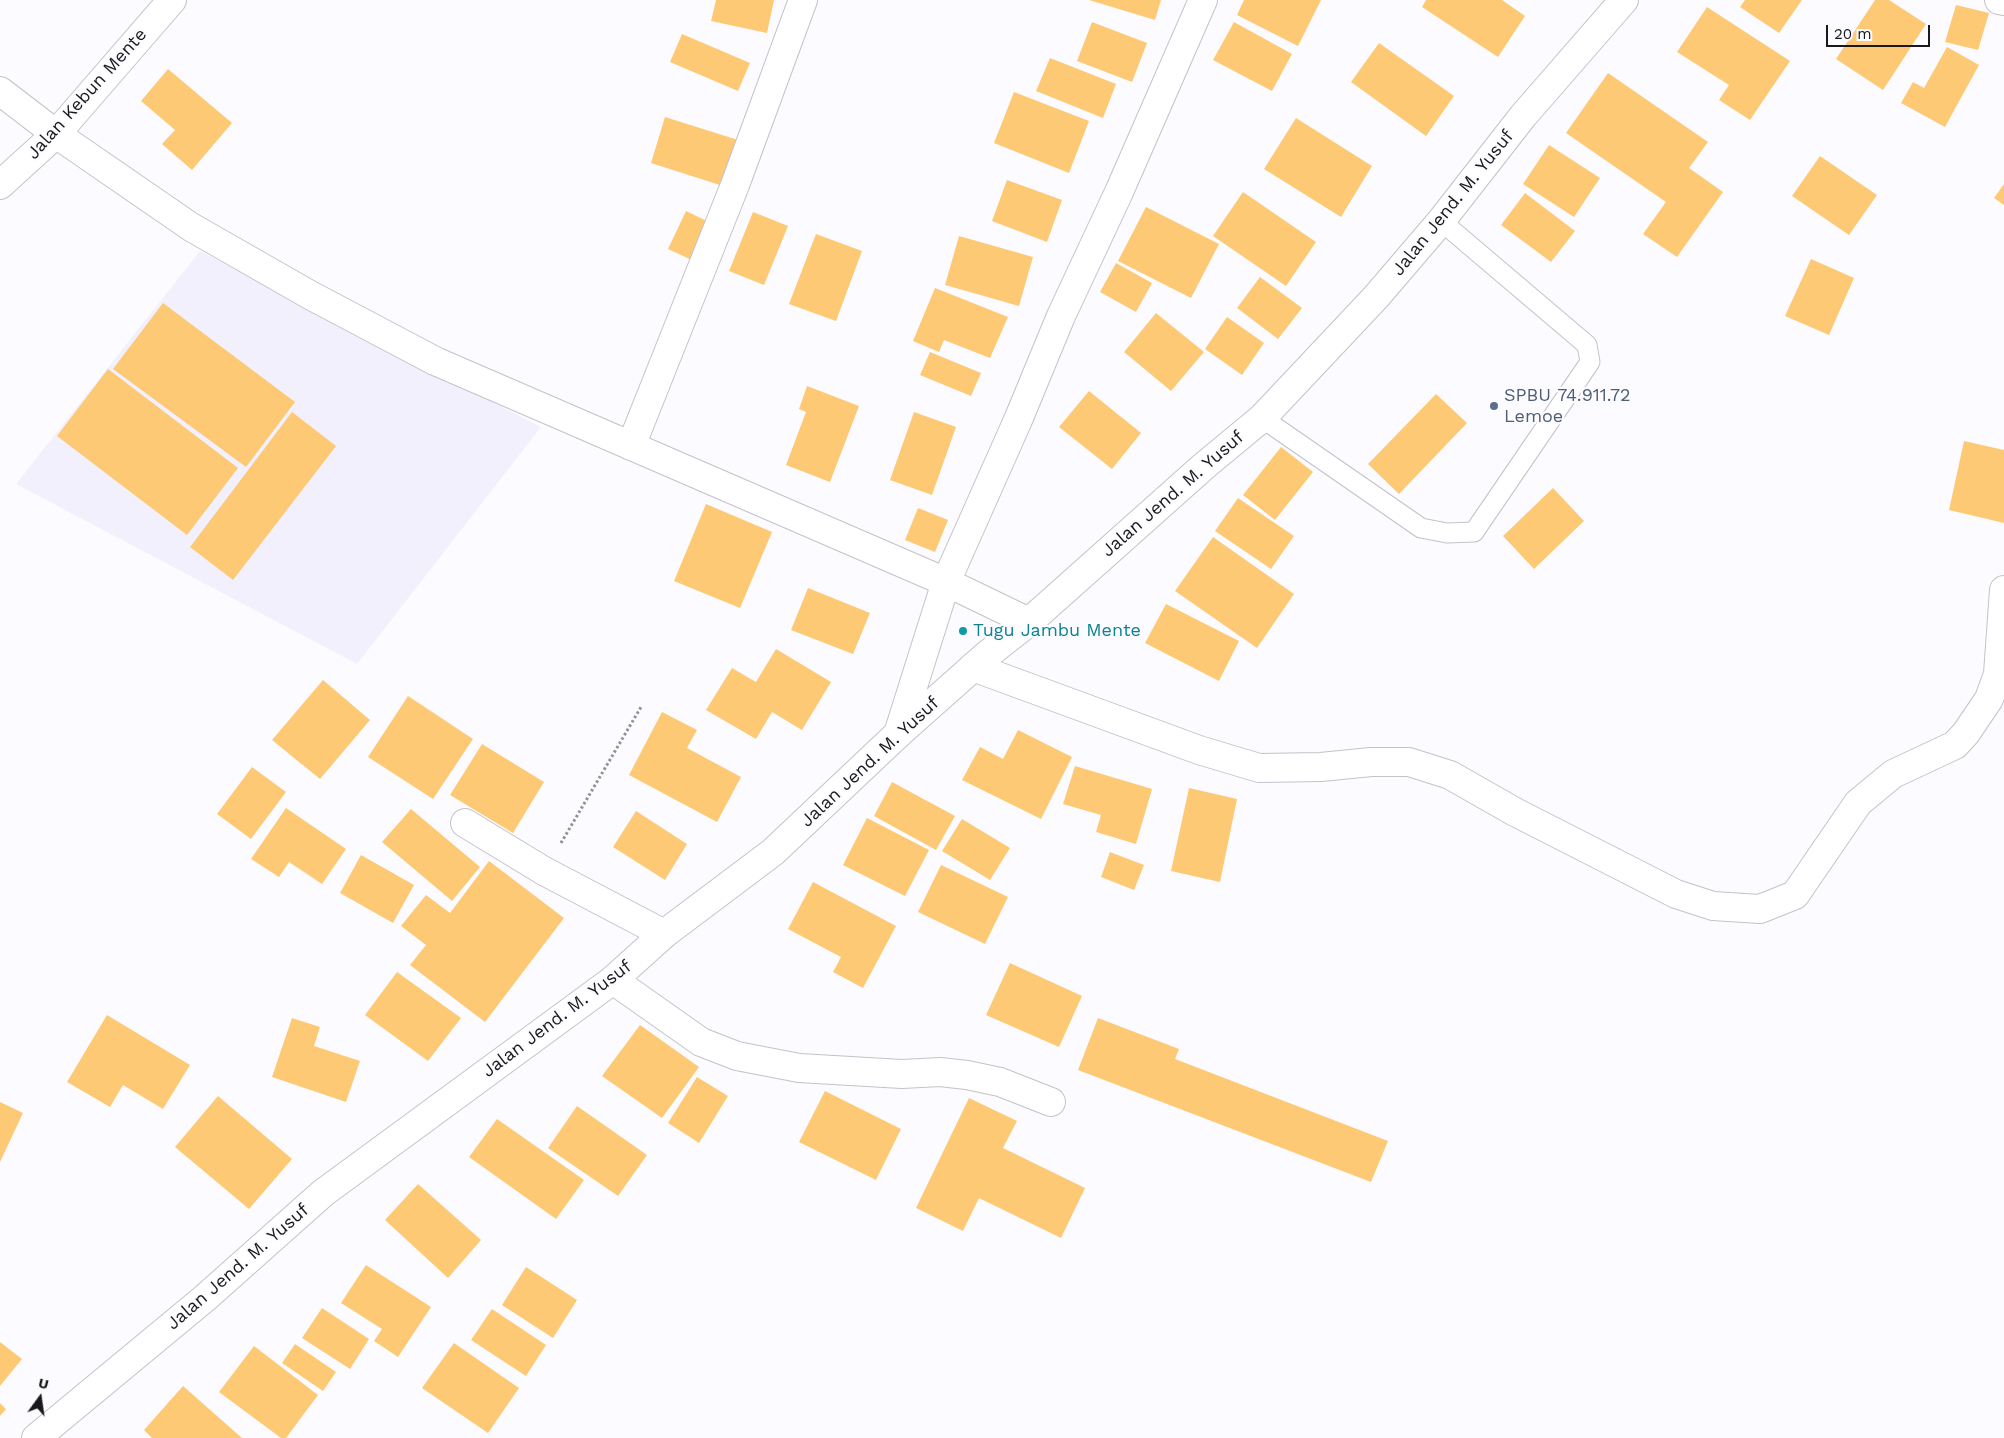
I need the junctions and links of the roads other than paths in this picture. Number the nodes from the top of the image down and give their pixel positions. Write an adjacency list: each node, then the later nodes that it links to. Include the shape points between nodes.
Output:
1 (172, 0): 8 (main road, Jalan Kebun Mente)
2 (802, 0): 12 (main road, via 735,185)
3 (1203, 0): 13 (main road)
4 (1624, 0): 10 (main road, Jalan Jend. M. Yusuf, via 1523,116)
5 (1999, 0): 6 (main road)
6 (2004, 1)
7 (0, 91): 8 (main road)
8 (56, 134): 9 (main road, Jalan Kebun Mente); 12 (main road, via 191,227 310,295 435,361)
9 (0, 185)
10 (1441, 221): 11 (main road, Jalan Jend. M. Yusuf, via 1376,297); 11 (lane, via 1586,346 1590,362 1474,532 1447,533 1421,528)
11 (1262, 418): 15 (main road, Jalan Jend. M. Yusuf, via 1134,526)
12 (631, 446): 13 (main road)
13 (946, 582): 15 (main road); 17 (main road)
14 (2004, 590): 16 (main road, via 1998,674 1989,699 1966,733 1955,745 1893,774 1858,803 1795,895 1760,909 1713,906 1676,894 1515,812 1450,774 1410,762 1259,768 1146,732)
15 (1029, 622): 16 (main road, Jalan Jend. M. Yusuf)
16 (973, 668): 17 (main road, Jalan Jend. M. Yusuf)
17 (898, 734): 19 (main road, Jalan Jend. M. Yusuf, via 773,852)
18 (465, 823): 19 (main road, via 544,871)
19 (664, 934): 20 (main road, Jalan Jend. M. Yusuf)
20 (613, 980): 21 (main road, via 701,1042 736,1056 799,1068 967,1075 1000,1082); 22 (main road, Jalan Jend. M. Yusuf, via 324,1193 205,1298)
21 (1051, 1102)
22 (36, 1438)

